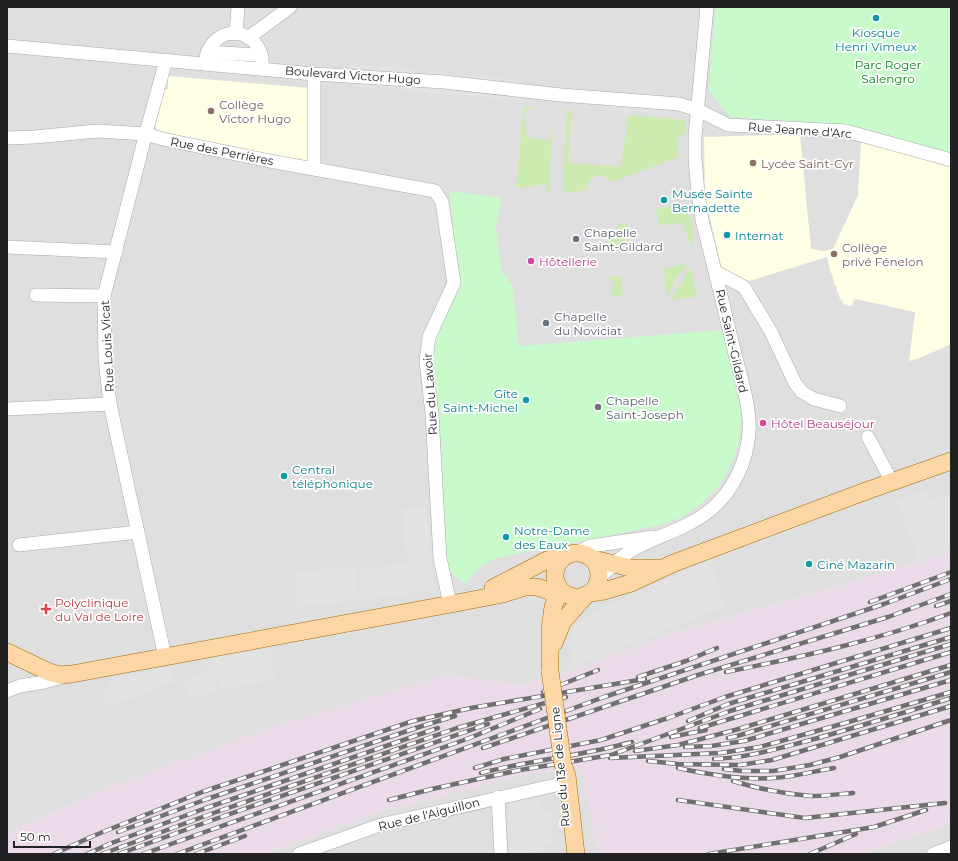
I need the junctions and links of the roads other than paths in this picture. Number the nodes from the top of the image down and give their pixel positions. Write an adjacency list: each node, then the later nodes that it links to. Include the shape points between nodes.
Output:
1 (238, 7): 4 (street)
2 (290, 7): 4 (street)
3 (707, 7): 10 (street, Rue Saint-Gildard)
4 (242, 36): 6 (street, via 230,34 219,37 212,43); 8 (street, via 260,50)
5 (7, 46): 7 (street, Boulevard Victor Hugo)
6 (206, 58): 7 (street, Boulevard Victor Hugo); 8 (street, Boulevard Victor Hugo)
7 (166, 60): 11 (street, Rue Louis Vicat)
8 (262, 63): 9 (street, Boulevard Victor Hugo)
9 (314, 74): 10 (street, Boulevard Victor Hugo, via 444,82 561,96 679,104); 14 (street)
10 (698, 110): 13 (street, Rue Jeanne d'Arc, via 728,125 846,131); 18 (street, Rue Saint-Gildard, via 695,160 698,193 702,220)
11 (146, 134): 12 (street, Rue des Perrières, via 97,131); 14 (street, Rue des Perrières); 17 (street, Rue Louis Vicat)
12 (7, 138)
13 (951, 160)
14 (314, 168): 15 (street, Rue des Perrières)
15 (435, 192): 36 (street, Rue du Lavoir, via 442,202 454,283 429,337 426,361 432,414 440,558)
16 (7, 247): 17 (street)
17 (116, 252): 20 (street, Rue Louis Vicat)
18 (716, 272): 22 (street, via 744,288 770,330 795,384 802,392 814,399); 28 (street, Rue Saint-Gildard, via 750,420 747,452 737,477 723,498 689,524)
19 (36, 295): 20 (street)
20 (104, 296): 21 (street, Rue Louis Vicat, via 105,358)
21 (110, 404): 23 (street); 27 (street, Rue Louis Vicat)
22 (840, 406)
23 (7, 409)
24 (868, 436): 26 (street)
25 (951, 461): 26 (main road)
26 (892, 482): 32 (main road)
27 (138, 532): 29 (street); 38 (street, Rue Louis Vicat)
28 (663, 535): 30 (street, Rue Saint-Gildard, via 591,546); 31 (street, Rue Saint-Gildard, via 628,552)
29 (19, 545)
30 (578, 556): 31 (main road); 33 (main road, via 597,564); 34 (main road, via 556,566 554,579); 36 (main road, via 547,560)
31 (615, 564): 32 (main road, via 630,568); 33 (street, Rue Saint-Gildard)
32 (661, 568): 35 (main road, via 631,583)
33 (599, 578): 35 (main road, via 598,584)
34 (560, 590): 35 (main road, via 572,597); 36 (main road, via 526,587); 39 (main road, Rue du 13e de Ligne, via 552,614)
35 (588, 594): 39 (main road, Rue du 13e de Ligne, via 563,621)
36 (456, 603): 38 (main road)
37 (7, 652): 40 (main road, via 49,672 60,675)
38 (165, 657): 40 (main road)
39 (550, 664): 42 (main road, Rue du 13e de Ligne, bridge)
40 (72, 674): 41 (street)
41 (7, 691)
42 (562, 773): 43 (street, Rue de l'Aiguillon, via 556,785); 47 (main road, Rue du 13e de Ligne); 48 (main road, via 567,776)
43 (498, 797): 45 (street, Rue de l'Aiguillon, via 380,825); 46 (street)
44 (951, 847): 49 (street)
45 (299, 854)
46 (501, 854)
47 (569, 854)
48 (576, 854)
49 (933, 854)

